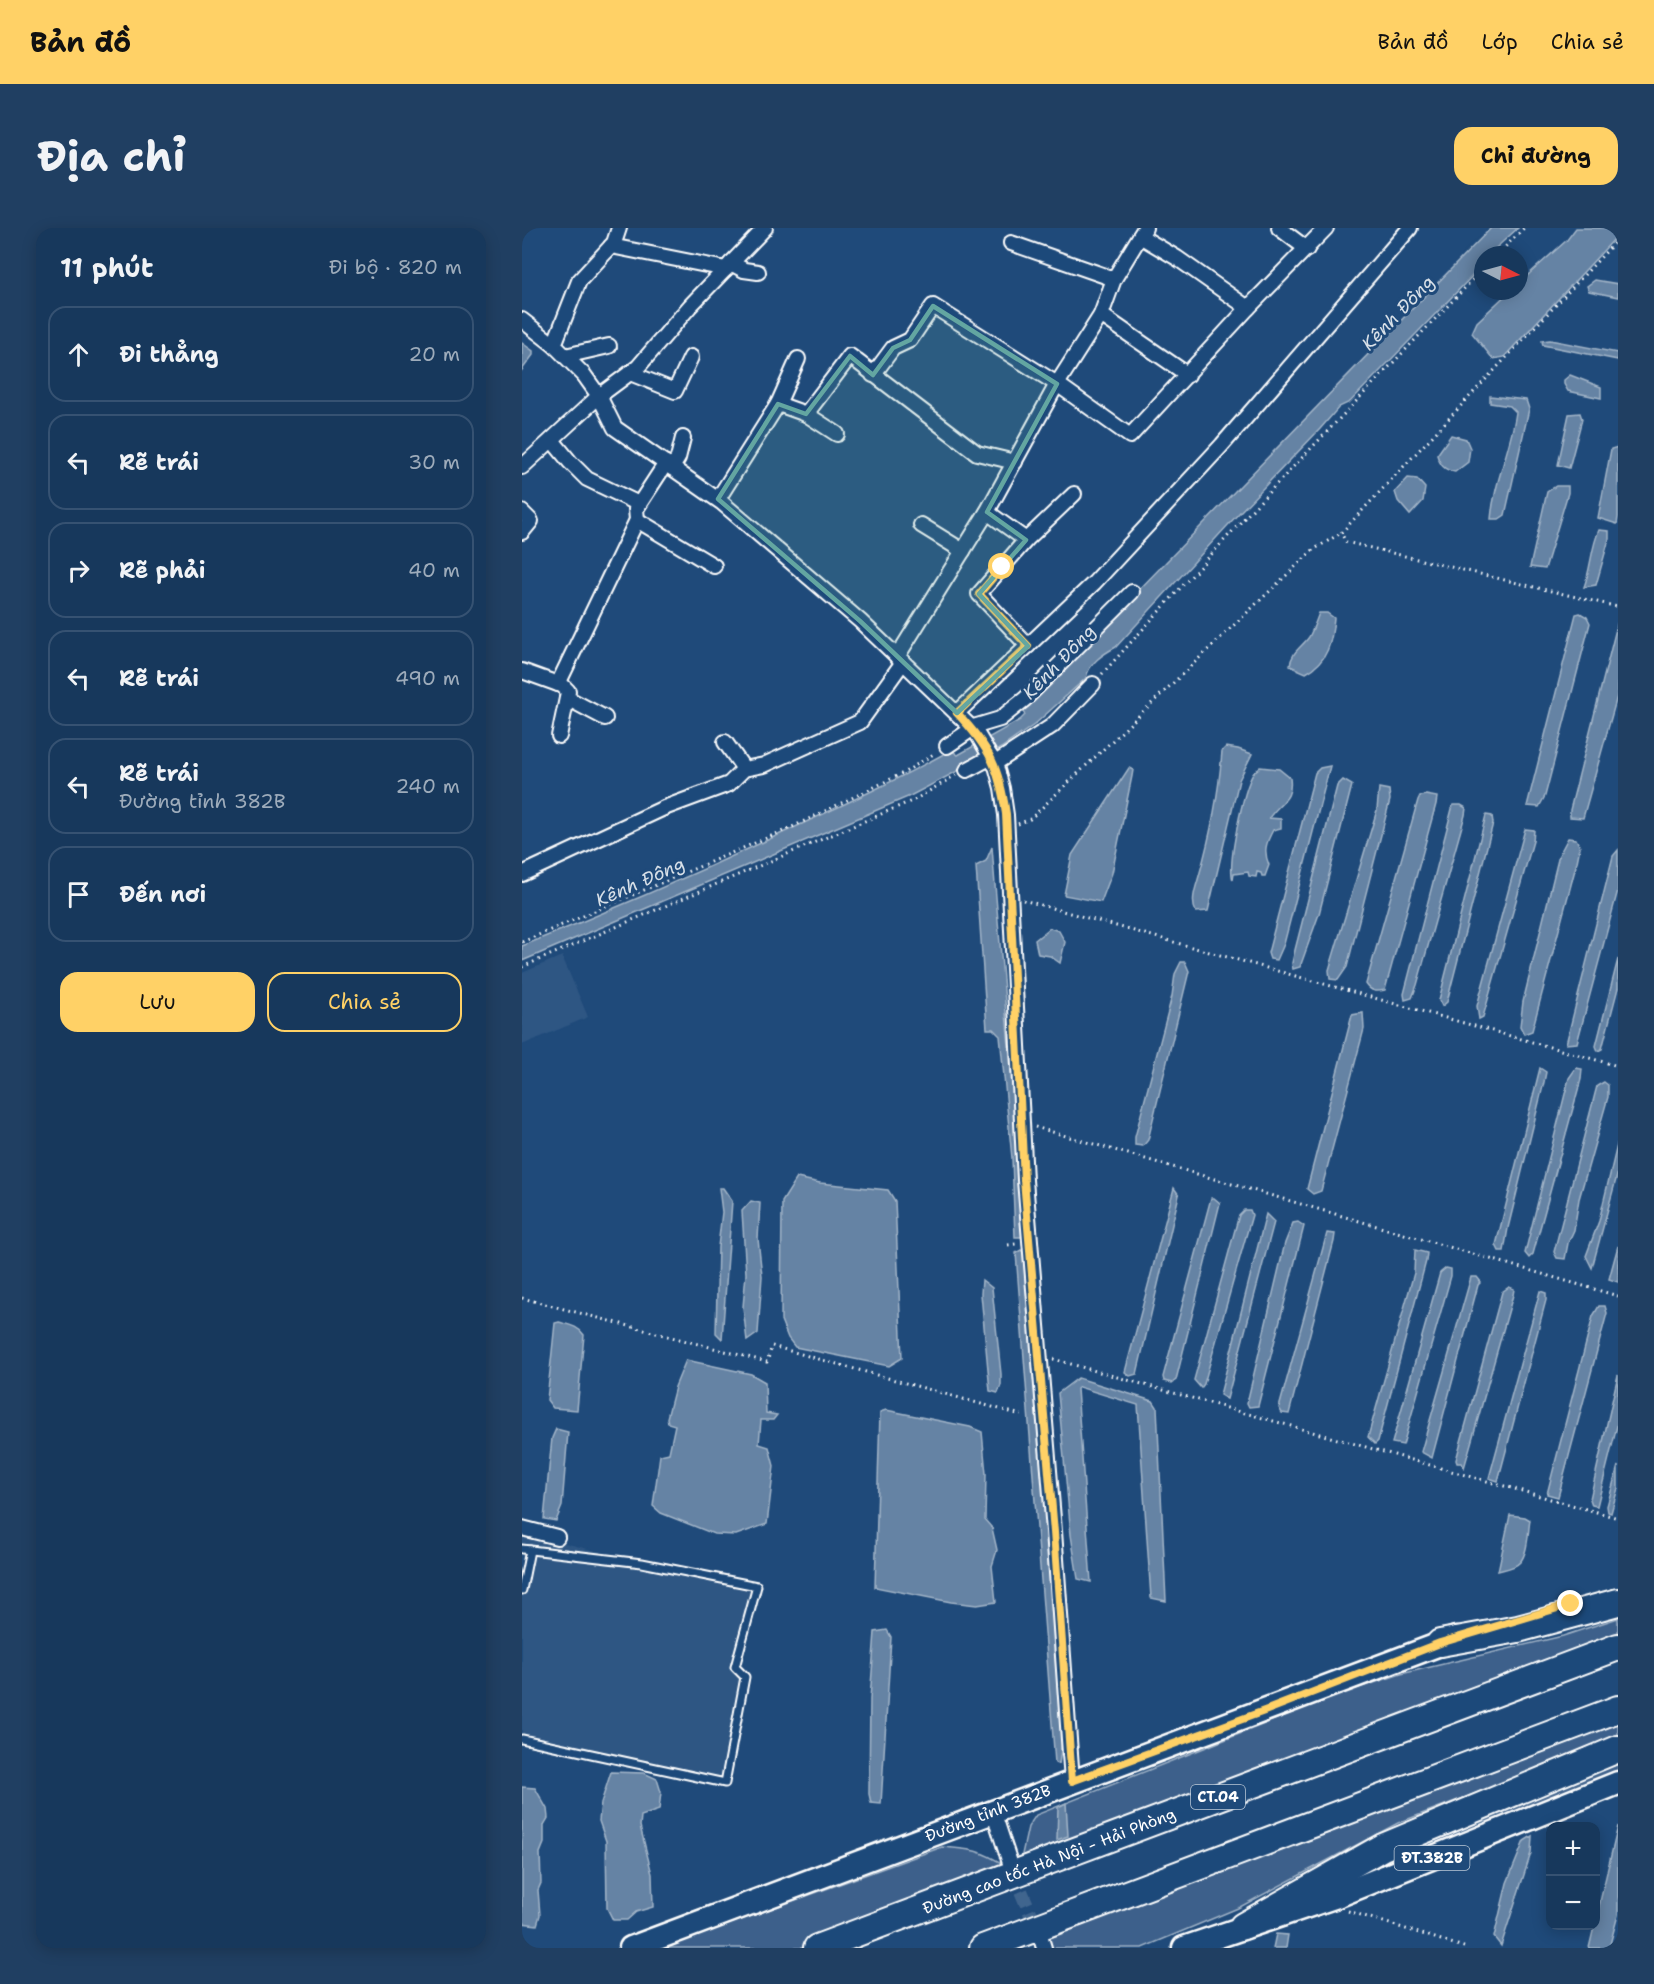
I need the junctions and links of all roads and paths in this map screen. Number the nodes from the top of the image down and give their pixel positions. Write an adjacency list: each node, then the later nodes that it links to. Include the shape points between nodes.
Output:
1 (619, 228): 10 (street)
2 (765, 228): 13 (street)
3 (1279, 228): 12 (street)
4 (1326, 228): 12 (street)
5 (1410, 228): 52 (street, via 1222,445 1094,583)
6 (1524, 228): 11 (path)
7 (1142, 232): 16 (street); 17 (street)
8 (1618, 239): 46 (path)
9 (1011, 243): 16 (street)
10 (611, 246): 13 (street); 20 (street, via 579,281)
11 (1506, 246)
12 (1307, 249): 17 (street)
13 (728, 266): 14 (street); 25 (street)
14 (758, 272)
15 (1474, 278): 56 (path, via 1250,512)
16 (1114, 279): 18 (street)
17 (1248, 309): 27 (street)
18 (1101, 315): 27 (street); 28 (street)
19 (522, 320): 20 (street)
20 (554, 345): 22 (street)
21 (609, 346): 22 (street)
22 (565, 356): 29 (street)
23 (691, 357): 25 (street, via 675,391)
24 (798, 360): 30 (street)
25 (630, 373): 29 (street)
26 (873, 375): 28 (street, via 893,348 910,340 933,306); 31 (street, via 850,357); 35 (street, via 977,453)
27 (1188, 375): 28 (street, via 1130,436)
28 (1057, 384): 35 (street)
29 (599, 396): 34 (street); 36 (street, via 615,428)
30 (778, 404): 31 (street); 39 (street)
31 (806, 414): 32 (street)
32 (837, 434)
33 (683, 438): 36 (street, via 678,458)
34 (552, 440): 37 (street); 40 (street, via 587,479)
35 (1015, 462): 42 (street)
36 (669, 466): 39 (street); 40 (street)
37 (522, 467)
38 (1074, 494): 47 (street)
39 (718, 499): 53 (street)
40 (639, 504): 43 (street)
41 (522, 512): 45 (street, via 531,521)
42 (987, 512): 47 (street); 48 (street)
43 (637, 520): 49 (street); 55 (street)
44 (921, 525): 48 (street)
45 (522, 532)
46 (1341, 533): 51 (path, via 1346,542); 67 (path, via 1313,550 1030,819)
47 (1026, 540): 52 (street, via 979,594)
48 (963, 551): 53 (street)
49 (714, 566)
50 (1132, 592): 60 (street, via 1025,699 1000,718)
51 (1618, 607)
52 (1028, 646): 58 (street)
53 (900, 659): 58 (street); 65 (street, via 861,722 764,765)
54 (522, 671): 55 (street)
55 (558, 684): 57 (street, via 568,691)
56 (1093, 684): 64 (street, via 1052,726)
57 (567, 698): 59 (street); 61 (street)
58 (957, 713): 60 (street)
59 (605, 718)
60 (973, 730): 63 (street); 64 (street)
61 (559, 736)
62 (725, 742): 65 (street)
63 (947, 746): 70 (path, via 904,772 790,828)
64 (993, 761): 66 (street); 67 (street, via 1002,788)
65 (744, 769): 68 (street, via 729,784 664,808)
66 (967, 770): 71 (path, via 914,800)
67 (1007, 828): 69 (street)
68 (522, 874)
69 (1010, 897): 72 (path); 73 (street)
70 (522, 942)
71 (522, 967)
72 (1618, 1066)
73 (1022, 1123): 74 (path); 76 (street)
74 (1618, 1296)
75 (522, 1298): 77 (path, via 767,1362 772,1346)
76 (1040, 1360): 78 (path, via 1060,1360); 91 (street)
77 (1021, 1415)
78 (1618, 1518)
79 (522, 1528): 80 (street)
80 (557, 1537)
81 (522, 1549): 82 (lane)
82 (530, 1550): 83 (lane); 89 (lane, via 642,1563 757,1587 735,1667 745,1677 725,1783)
83 (522, 1590)
84 (1618, 1590): 86 (main road, Đường tỉnh 382B)
85 (1618, 1602): 86 (highway, via 1518,1629)
86 (1440, 1643): 91 (main road, Đường tỉnh 382B)
87 (1618, 1647): 98 (highway, Đường cao tốc Hà Nội - Hải Phòng / CT.04)
88 (1618, 1709): 99 (highway)
89 (522, 1739)
90 (1618, 1749): 96 (highway, via 1383,1847)
91 (1072, 1781): 93 (main road, Đường tỉnh 382B)
92 (1618, 1784): 95 (main road, ĐT.382B)
93 (993, 1811): 94 (street); 97 (main road, Đường tỉnh 382B)
94 (1013, 1872)
95 (1337, 1896): 96 (main road, ĐT.382B); 101 (path, via 1342,1909)
96 (1243, 1926): 100 (main road, ĐT.382B)
97 (631, 1948)
98 (817, 1948)
99 (984, 1948)
100 (1184, 1948)
101 (1467, 1948)

